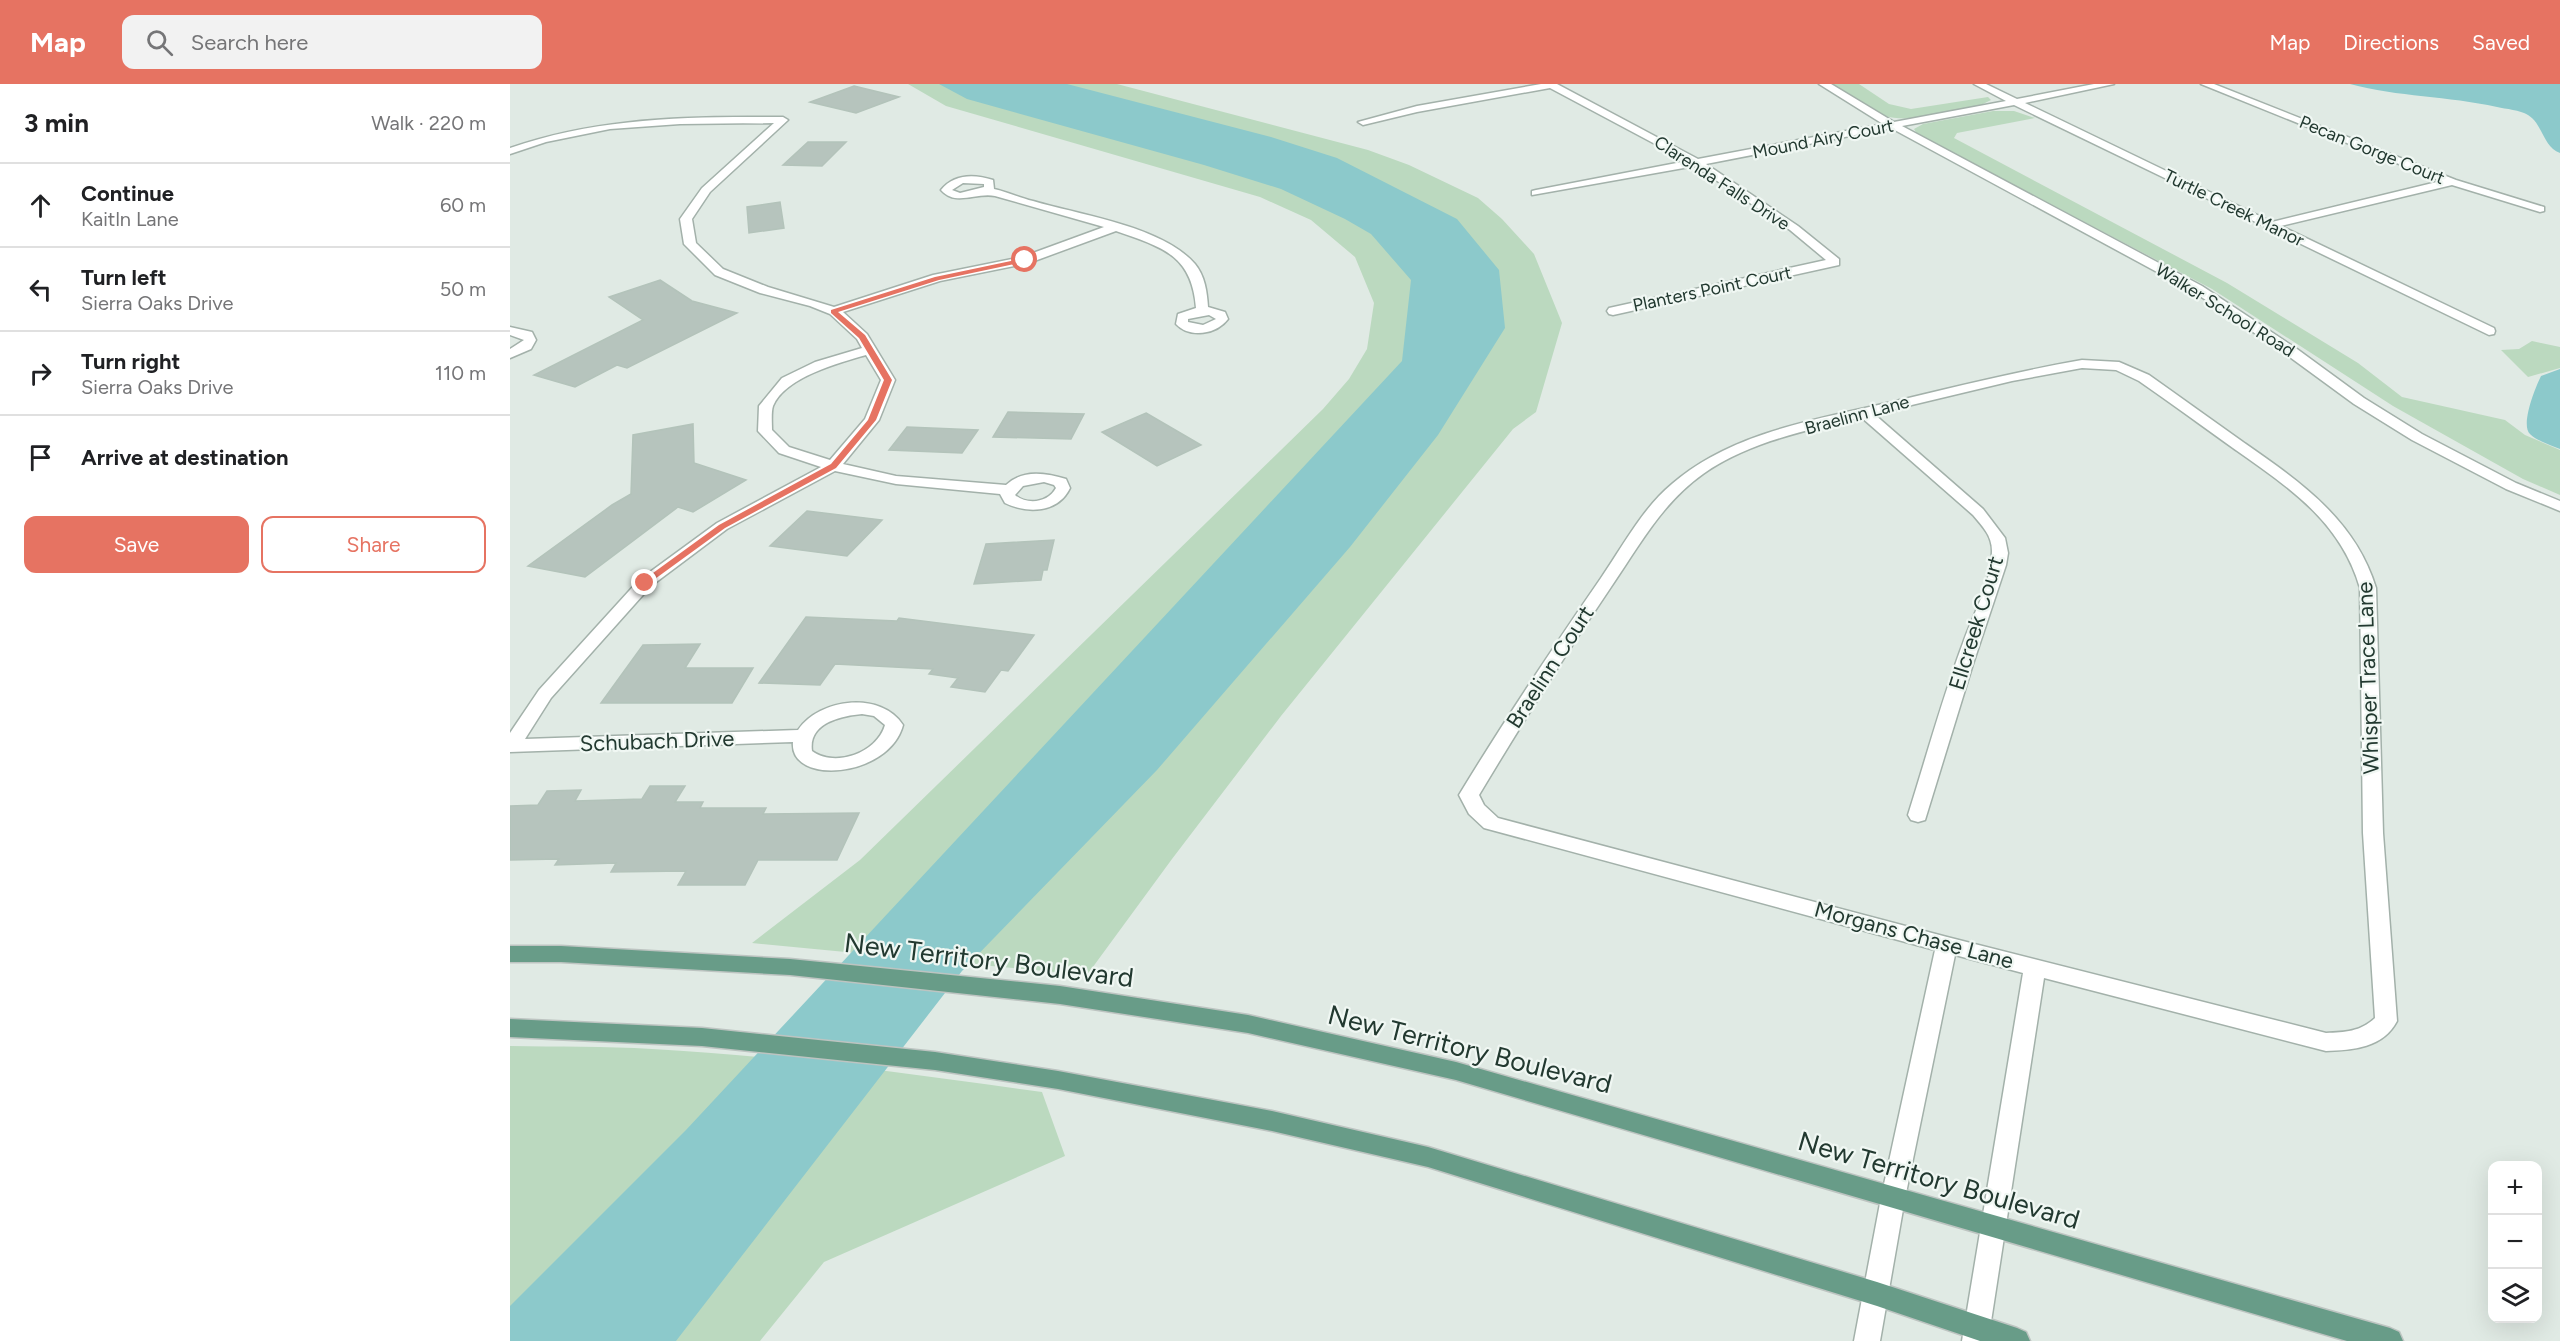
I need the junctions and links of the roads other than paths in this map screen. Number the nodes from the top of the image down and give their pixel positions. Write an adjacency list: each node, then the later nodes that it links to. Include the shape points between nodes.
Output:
1 (1824, 84): 8 (street, Walker School Road)
2 (1979, 84): 6 (street, Turtle Creek Manor)
3 (2109, 84): 6 (street, Mound Airy Court)
4 (2206, 84): 11 (street, Pecan Gorge Court)
5 (1551, 85): 7 (street); 10 (street, Clarenda Falls Drive)
6 (2014, 102): 8 (street, Mound Airy Court); 15 (street, Turtle Creek Manor)
7 (1363, 122)
8 (1892, 125): 10 (street, Mound Airy Court); 29 (street, Walker School Road, via 2198,289 2417,437 2511,486)
9 (512, 149): 18 (street, via 630,124 783,120 706,190 686,219 690,244 719,272)
10 (1698, 163): 13 (street, Mound Airy Court); 17 (street, Clarenda Falls Drive, via 1794,228 1835,262)
11 (2452, 182): 14 (street, Pecan Gorge Court); 15 (street)
12 (985, 191): 16 (street)
13 (1536, 193)
14 (2540, 208)
15 (2272, 225): 22 (street, Turtle Creek Manor)
16 (1116, 227): 18 (street, via 1025,260 937,278); 19 (street, via 1172,250 1190,266 1200,288)
17 (1812, 267): 20 (street, Planters Point Court)
18 (834, 311): 23 (street, via 862,337)
19 (1202, 311)
20 (1613, 311)
21 (510, 331): 24 (street, via 528,335 530,340)
22 (2488, 332)
23 (868, 350): 27 (street, via 888,380 872,420); 27 (street, via 820,365 788,381 766,406 765,431 784,450)
24 (510, 354)
25 (2101, 365): 26 (street, Braelinn Lane, via 2057,368); 39 (street, Whisper Trace Lane, via 2119,366 2144,378 2289,481 2342,532 2364,569 2368,588 2373,833 2385,1021 2374,1035)
26 (1864, 413): 30 (street, Braelinn Lane, via 1762,442 1703,469 1676,488); 34 (street, Ellcreek Court, via 1978,512 1992,526 1999,542 1996,574)
27 (833, 466): 28 (street, via 896,480); 32 (street, via 722,526 645,583 545,694)
28 (1010, 490)
29 (2560, 506)
30 (1643, 529): 33 (street, Braelinn Court, via 1550,663 1469,795)
31 (804, 736): 31 (street, via 801,747 816,763 850,763 876,752 891,736 894,725 889,716 878,710 853,709 828,716); 32 (street, Schubach Drive)
32 (510, 746)
33 (1476, 809): 35 (street, Morgans Chase Lane, via 1491,823)
34 (1918, 814)
35 (1947, 945): 37 (street, Morgans Chase Lane); 40 (street)
36 (510, 954): 40 (main road, New Territory Boulevard, via 790,967 1060,995 1248,1024 1456,1071)
37 (2036, 967): 39 (street, Morgans Chase Lane, via 2326,1042); 41 (street)
38 (510, 1028): 42 (main road, via 702,1037 935,1061 1261,1119 1428,1158)
39 (2359, 1041)
40 (1893, 1198): 41 (main road, New Territory Boulevard); 42 (street)
41 (1994, 1226): 43 (street); 46 (main road, New Territory Boulevard)
42 (1877, 1294): 43 (main road); 44 (street)
43 (1976, 1335): 45 (main road)
44 (1867, 1341)
45 (2017, 1341)
46 (2390, 1341)

